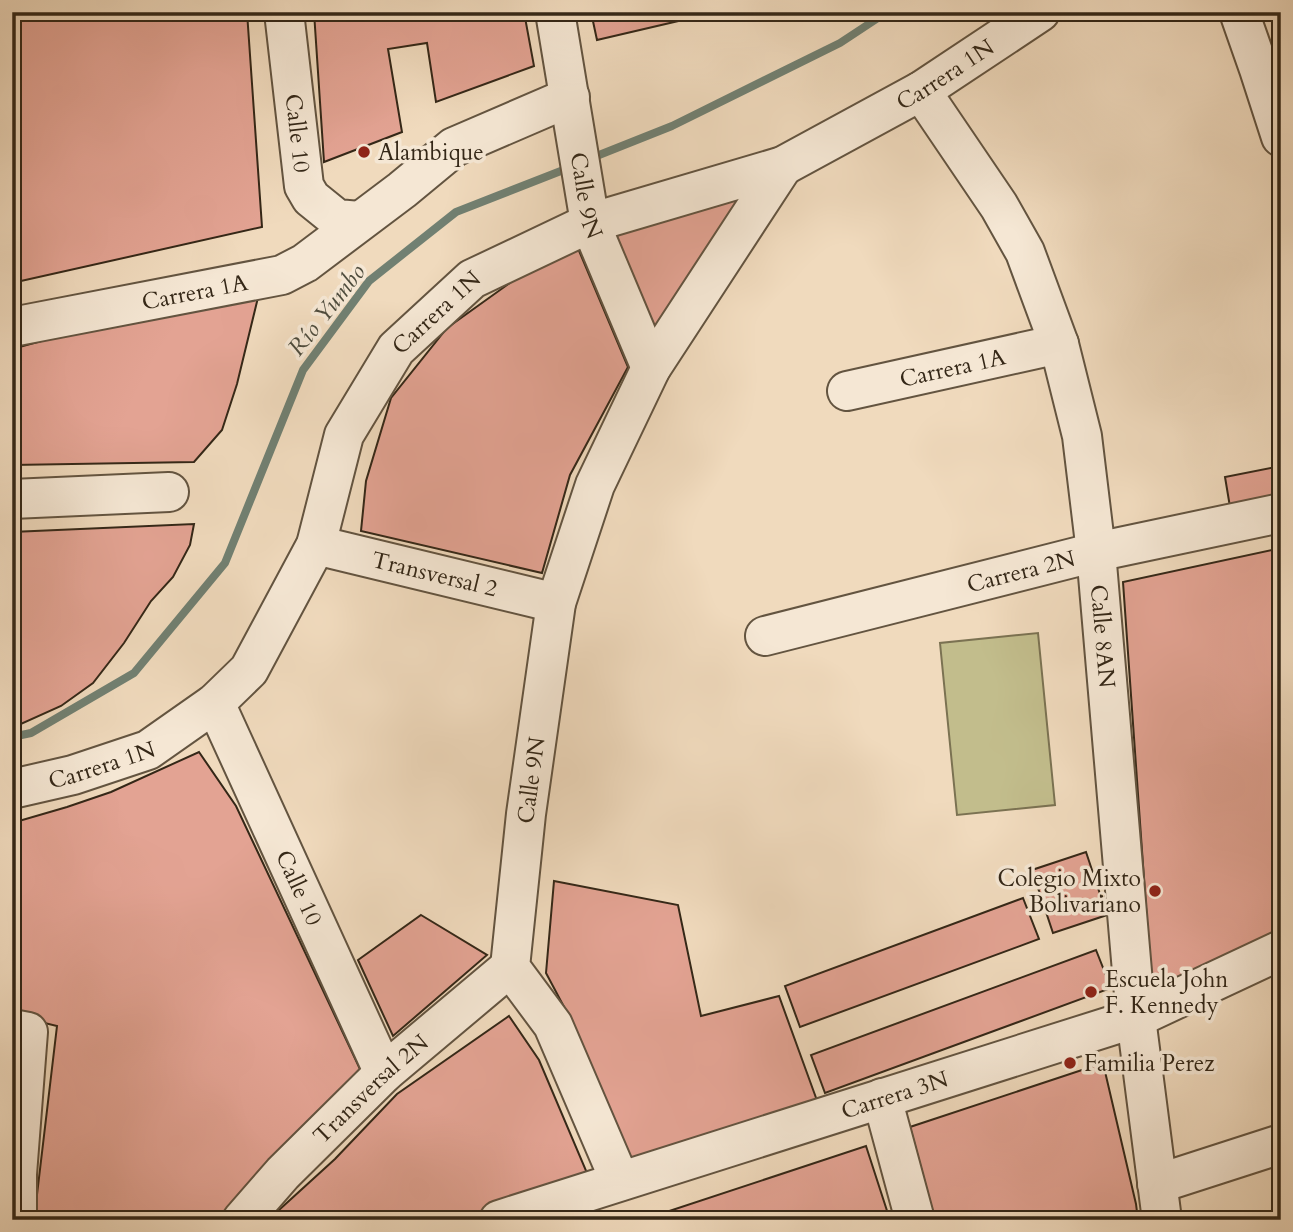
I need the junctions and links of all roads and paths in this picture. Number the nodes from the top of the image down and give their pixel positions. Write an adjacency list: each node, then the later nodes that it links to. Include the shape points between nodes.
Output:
1 (284, 12): 10 (street, Calle 10, via 304,186 311,198 337,219)
2 (555, 12): 6 (street, Calle 9N)
3 (1040, 12): 5 (street, Carrera 1N)
4 (1239, 12): 7 (street)
5 (921, 91): 8 (street, Carrera 1N); 12 (street, Calle 8AN, via 1025,252)
6 (572, 109): 9 (street, Calle 9N); 10 (street, Carrera 1A, via 454,147)
7 (1281, 137)
8 (783, 166): 9 (street, Carrera 1N); 13 (street, Calle 9N)
9 (589, 211): 13 (street, Calle 9N); 18 (street, Carrera 1N, via 472,279 396,349 344,435)
10 (359, 221): 11 (street, Carrera 1A, via 282,275)
11 (12, 327)
12 (1059, 344): 14 (street, Carrera 1A); 19 (street, Calle 8AN, via 1082,436)
13 (651, 368): 20 (street, Calle 9N, via 595,485)
14 (847, 391)
15 (169, 492): 16 (street)
16 (12, 499)
17 (1281, 513): 19 (street, Carrera 2N)
18 (316, 545): 20 (street, Transversal 2); 22 (street, Carrera 1N, via 249,670)
19 (1096, 552): 21 (street, Carrera 2N); 26 (street, Calle 8AN)
20 (556, 603): 25 (street, Calle 9N)
21 (765, 636)
22 (215, 703): 23 (street, Carrera 1N, via 148,750); 28 (street, Calle 10)
23 (12, 789)
24 (1281, 950): 26 (street, Carrera 3N)
25 (510, 967): 28 (street, Transversal 2N); 31 (street, via 553,1025)
26 (1136, 1018): 29 (street, Carrera 3N); 32 (street, Calle 8AN)
27 (20, 1030): 33 (street)
28 (384, 1073): 34 (street, Transversal 2N)
29 (882, 1098): 31 (street, Carrera 3N); 36 (street)
30 (1281, 1144): 32 (street)
31 (605, 1197): 35 (street, Carrera 3N)
32 (1159, 1202)
33 (17, 1220)
34 (242, 1220)
35 (499, 1220)
36 (915, 1220)

